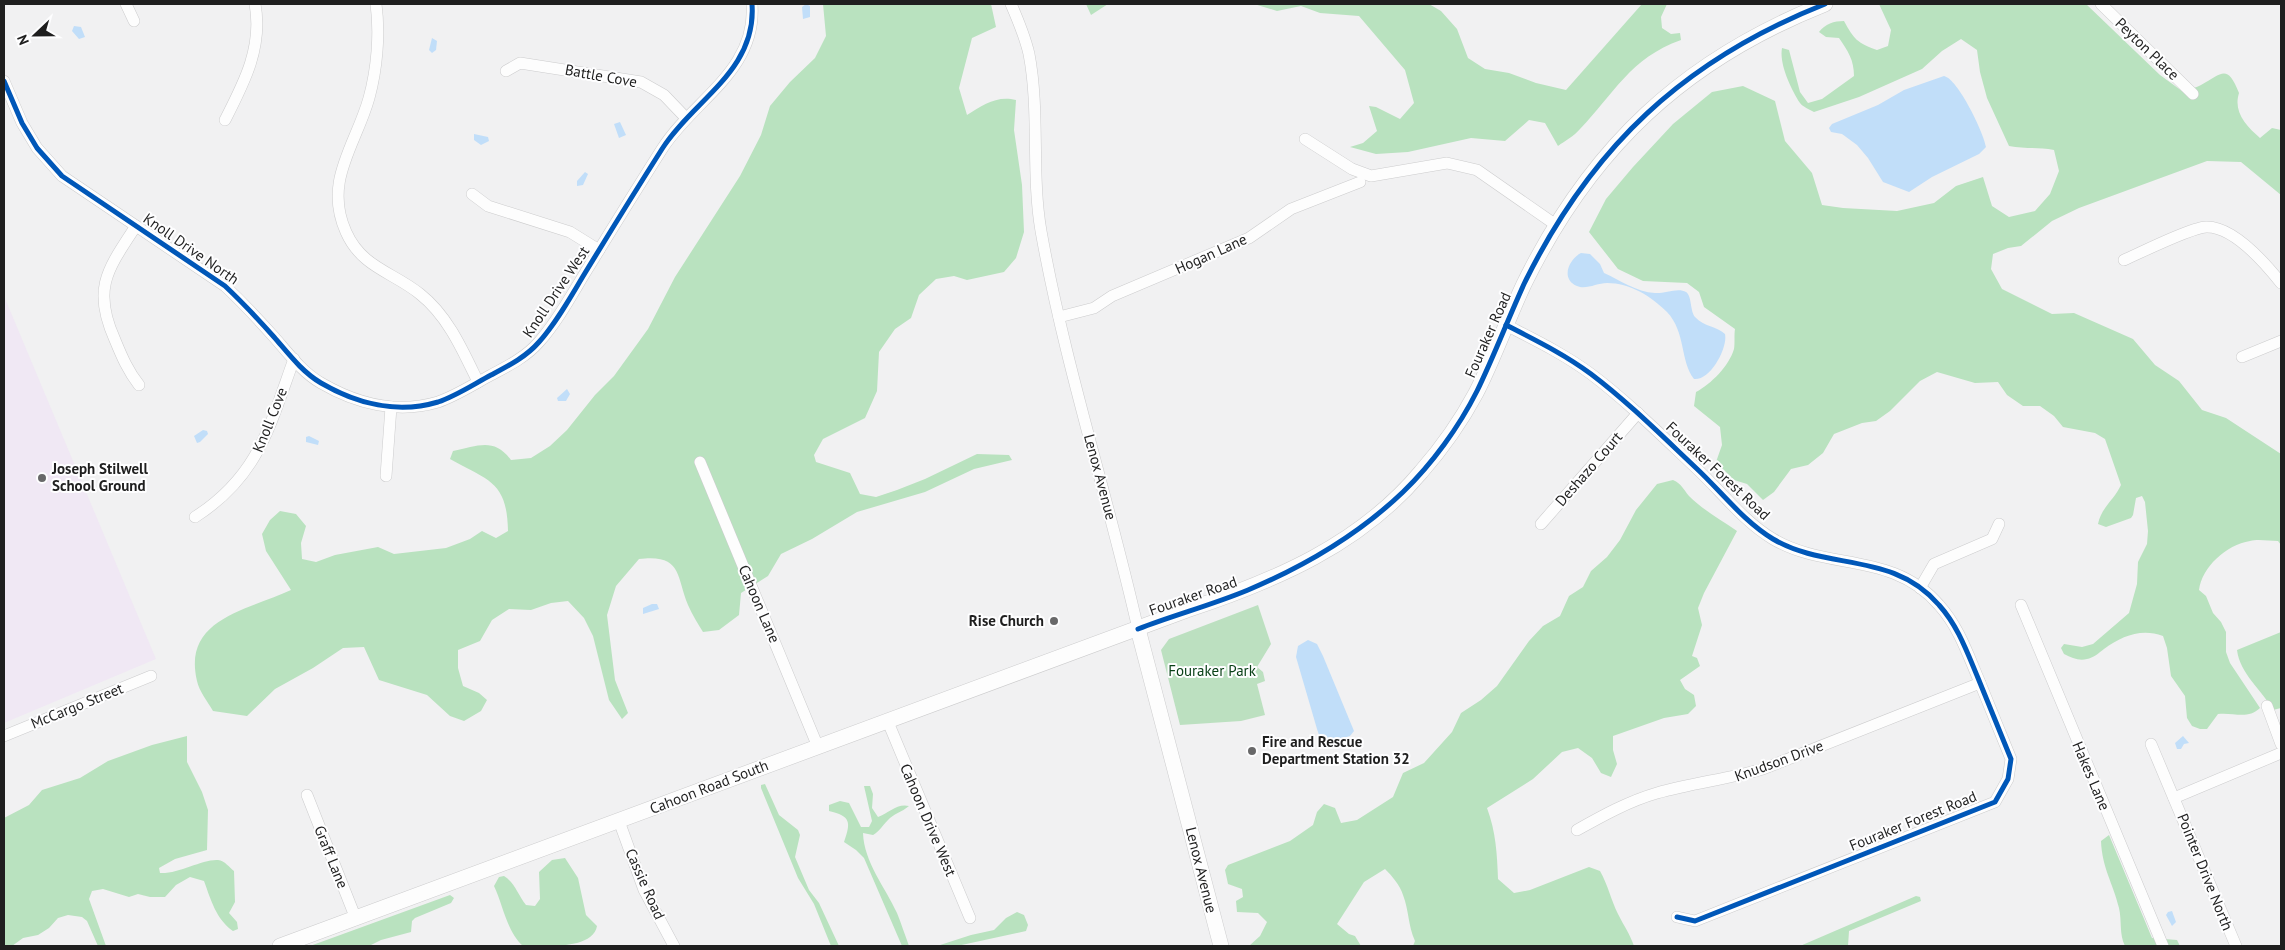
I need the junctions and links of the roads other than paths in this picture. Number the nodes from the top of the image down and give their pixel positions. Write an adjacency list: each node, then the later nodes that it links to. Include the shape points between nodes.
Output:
1 (126, 4): 8 (street)
2 (255, 4): 14 (street, via 255,50 243,84)
3 (376, 4): 28 (street, via 378,39 372,85 340,174 338,202 341,220 354,245 368,261 420,294 438,311)
4 (752, 4): 13 (street, Knoll Drive West, via 750,32 742,55 727,78)
5 (1012, 4): 23 (street, Lenox Avenue, via 1028,53 1041,228)
6 (1825, 4): 18 (main road, Fouraker Road, via 1715,59 1663,98 1598,164)
7 (2101, 4): 11 (street, Peyton Place)
8 (134, 21)
9 (506, 70): 13 (street, Battle Cove, via 520,62 641,82 664,95)
10 (4, 81): 12 (street, Knoll Drive North)
11 (2193, 94)
12 (9, 108): 19 (street, Knoll Drive North, via 50,164 75,186)
13 (686, 118): 20 (street, Knoll Drive West, via 664,146)
14 (224, 120)
15 (1305, 139): 18 (street, via 1352,169 1371,176 1447,163 1477,170)
16 (1360, 182): 23 (street, Hogan Lane, via 1291,209 1249,238 1112,296 1094,308)
17 (472, 194): 20 (street, via 488,206 570,232)
18 (1556, 225): 24 (main road, Fouraker Road)
19 (136, 226): 27 (street, Knoll Drive North, via 225,286); 29 (street, via 110,269 104,286 103,306 128,370)
20 (599, 250): 28 (street, Knoll Drive West, via 540,342 517,361)
21 (2124, 260): 22 (street, via 2198,229 2218,228 2230,233)
22 (2281, 283)
23 (1059, 317): 39 (street, Lenox Avenue)
24 (1506, 325): 31 (street, Fouraker Forest Road, via 1550,347); 39 (main road, Fouraker Road, via 1477,390 1445,443 1409,486 1372,519 1326,552 1292,571 1246,591)
25 (2281, 341): 26 (street)
26 (2242, 357)
27 (294, 359): 30 (street, Knoll Drive North, via 319,382 339,393); 34 (street, Knoll Cove, via 260,449 251,464 212,506)
28 (478, 382): 30 (street, Knoll Drive West, via 440,401 418,407)
29 (139, 384)
30 (391, 407): 33 (street)
31 (1638, 413): 35 (street, Deshazo Court); 37 (street, Fouraker Forest Road, via 1747,519 1773,539 1804,552 1900,574)
32 (700, 462): 47 (street, Cahoon Lane)
33 (386, 476)
34 (195, 517)
35 (1541, 524)
36 (1998, 524): 37 (street, via 1992,539 1934,564)
37 (1920, 588): 41 (street, Fouraker Forest Road, via 1939,604 1959,632)
38 (2022, 605): 59 (street, Hakes Lane)
39 (1138, 629): 43 (main road, Cahoon Road South); 58 (main road, Lenox Avenue)
40 (151, 676): 44 (street, McCargo Street)
41 (1980, 684): 52 (street, Knudson Drive, via 1763,769 1657,793); 53 (street, Fouraker Forest Road, via 2011,758 2008,779 1995,802 1695,921)
42 (2267, 706): 46 (street)
43 (888, 722): 47 (main road, Cahoon Road South); 54 (street, Cahoon Drive West)
44 (4, 736)
45 (2151, 744): 50 (street, Pointer Drive North)
46 (2281, 744)
47 (818, 747): 51 (main road, Cahoon Road South)
48 (2281, 753): 50 (street)
49 (307, 795): 55 (street, Graff Lane)
50 (2174, 798): 60 (street, Pointer Drive North)
51 (619, 821): 55 (main road, Cahoon Road South); 57 (street, Cassie Road, via 644,890)
52 (1577, 830)
53 (1677, 916)
54 (970, 918)
55 (356, 919): 56 (main road, Cahoon Road South)
56 (280, 946)
57 (674, 946)
58 (1221, 946)
59 (2163, 946)
60 (2236, 946)

